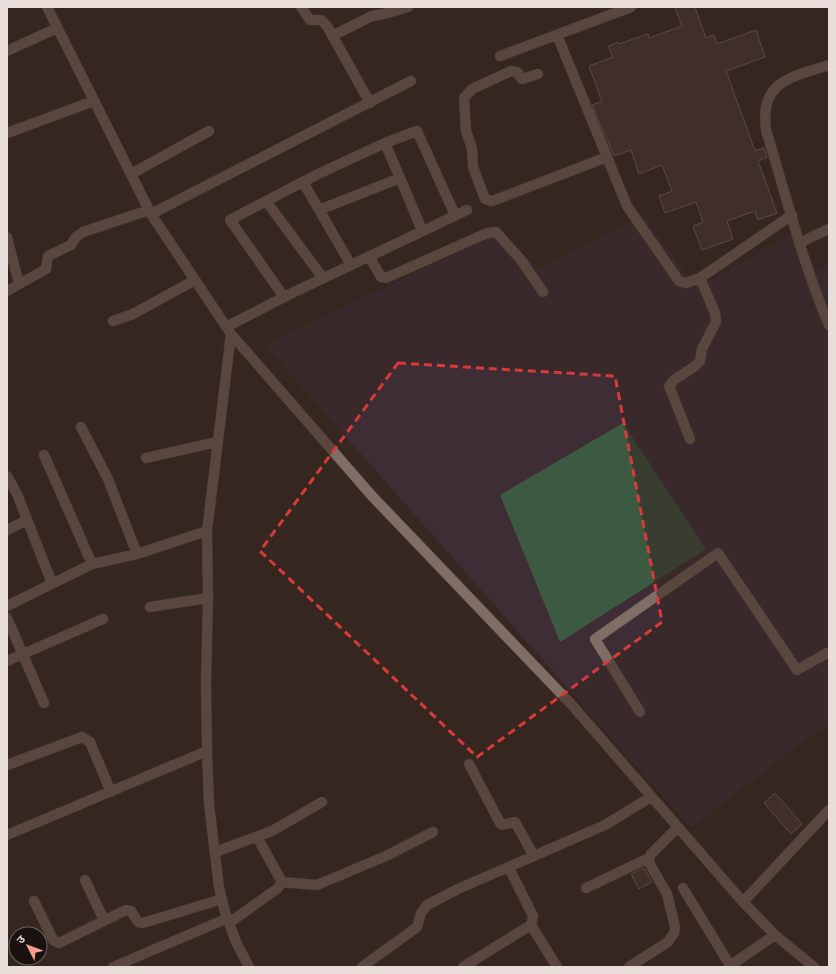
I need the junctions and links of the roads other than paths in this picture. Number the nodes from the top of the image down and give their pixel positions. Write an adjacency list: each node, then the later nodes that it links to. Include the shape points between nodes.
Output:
1 (47, 7): 5 (street)
2 (301, 7): 7 (street, via 310,20 324,22)
3 (408, 7): 7 (street, via 372,16)
4 (631, 7): 6 (street)
5 (57, 28): 8 (street); 13 (street)
6 (557, 35): 9 (street); 18 (street)
7 (332, 36): 14 (street)
8 (7, 51)
9 (500, 56)
10 (829, 65): 27 (street, via 778,84 766,100 766,130)
11 (538, 74): 18 (street, via 522,79 517,72 511,71 472,90 464,98 466,131 472,148 473,167 485,199 495,200)
12 (411, 81): 14 (street)
13 (94, 101): 16 (street); 19 (street)
14 (370, 102): 25 (street)
15 (209, 131): 19 (street)
16 (7, 133)
17 (385, 143): 20 (street); 21 (street); 26 (street, via 417,131)
18 (607, 157): 35 (street, via 627,206 679,281 686,284)
19 (131, 174): 25 (street)
20 (400, 178): 23 (street); 29 (street)
21 (303, 182): 22 (street); 23 (street)
22 (266, 201): 34 (street); 40 (street, via 230,220)
23 (320, 210): 33 (street)
24 (467, 210): 26 (street)
25 (150, 212): 36 (street); 37 (street, via 80,234 71,245 48,256 46,269)
26 (455, 215): 29 (street)
27 (792, 215): 31 (street); 35 (street)
28 (829, 228): 31 (street)
29 (422, 230): 32 (street)
30 (7, 238): 37 (street)
31 (799, 243): 42 (street)
32 (369, 256): 33 (street); 39 (street, via 381,277 386,278 474,238 496,232 521,260)
33 (351, 265): 34 (street)
34 (323, 278): 40 (street)
35 (700, 278): 45 (street, via 715,313 716,322 702,349 700,360 669,386)
36 (195, 280): 41 (street, via 133,314); 43 (street)
37 (19, 284): 38 (street)
38 (7, 291)
39 (543, 292)
40 (284, 297): 43 (street)
41 (113, 321)
42 (829, 325)
43 (228, 330): 46 (street); 70 (street, via 372,496 571,704)
44 (81, 427): 53 (street, via 108,479)
45 (690, 439)
46 (217, 442): 48 (street); 52 (street)
47 (44, 455): 54 (street)
48 (146, 458)
49 (7, 476): 50 (street)
50 (27, 520): 51 (street); 55 (street)
51 (7, 530)
52 (207, 531): 53 (street); 56 (street)
53 (137, 554): 54 (street)
54 (92, 564): 55 (street)
55 (52, 583): 57 (street)
56 (208, 598): 58 (street); 66 (street)
57 (7, 606)
58 (150, 607)
59 (7, 618): 62 (street)
60 (104, 619): 62 (street)
61 (829, 652): 65 (street, via 796,670 718,554 595,638)
62 (24, 654): 63 (street); 64 (street)
63 (7, 661)
64 (44, 703)
65 (640, 712)
66 (207, 751): 69 (street); 77 (street)
67 (469, 764): 78 (street, via 500,823 502,825 515,822)
68 (7, 765): 69 (street, via 82,737 90,742)
69 (111, 792): 75 (street)
70 (651, 797): 73 (street); 78 (street, via 605,825)
71 (322, 802): 76 (street)
72 (829, 810): 87 (street)
73 (678, 827): 79 (street); 87 (street)
74 (433, 832): 82 (street, via 317,886)
75 (7, 835)
76 (257, 837): 77 (street); 82 (street)
77 (215, 852): 85 (street)
78 (534, 856): 80 (street)
79 (648, 858): 83 (street); 98 (street, via 667,894 675,927 674,933 668,942)
80 (509, 868): 90 (street, via 533,916); 95 (street, via 426,905 414,930)
81 (86, 880): 88 (street)
82 (282, 882): 89 (street, via 278,888)
83 (586, 888)
84 (683, 888): 99 (street)
85 (222, 898): 88 (street, via 146,923 138,922 128,910); 89 (street)
86 (34, 901): 88 (street, via 56,942 63,942)
87 (743, 902): 91 (street)
88 (104, 920)
89 (229, 921): 93 (street); 94 (street)
90 (531, 925): 92 (street); 97 (street)
91 (775, 935): 99 (street, via 731,965); 100 (street)
92 (476, 964): 96 (street)
93 (113, 967)
94 (249, 967)
95 (362, 967)
96 (463, 967)
97 (557, 967)
98 (629, 967)
99 (732, 967)
100 (814, 967)

